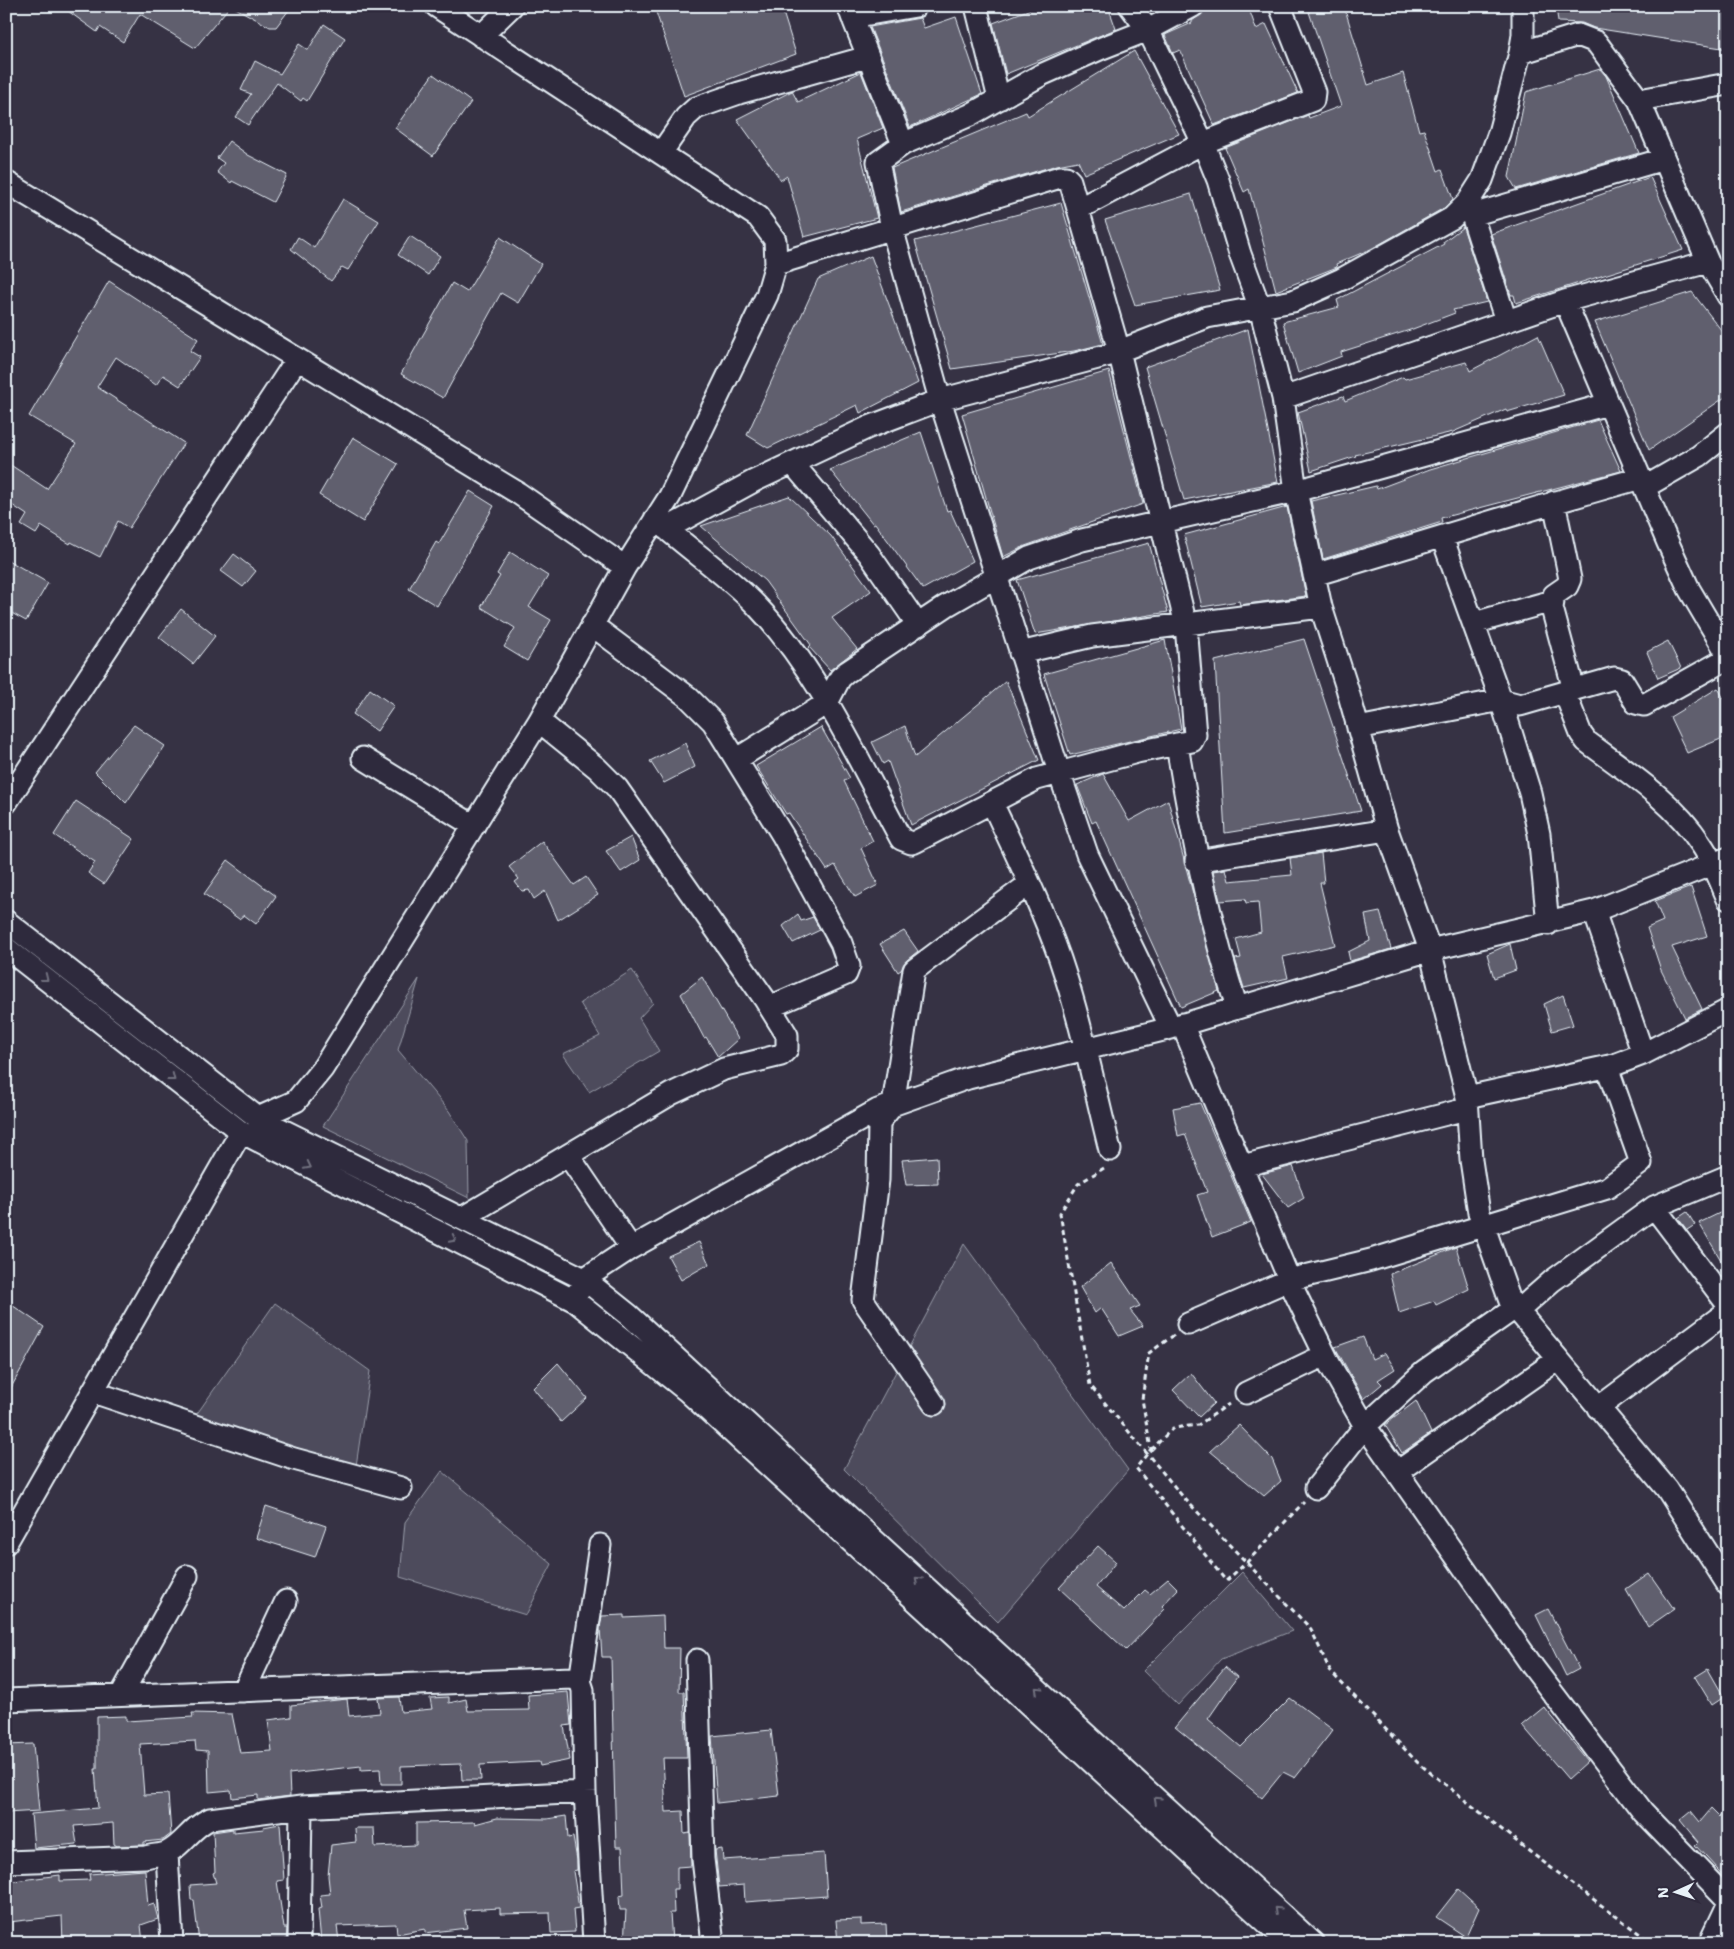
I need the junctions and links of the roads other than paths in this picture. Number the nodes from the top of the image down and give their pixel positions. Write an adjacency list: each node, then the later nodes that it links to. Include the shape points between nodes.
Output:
1 (436, 6): 11 (street)
2 (512, 6): 11 (street)
3 (916, 6): 9 (street)
4 (976, 6): 15 (street)
5 (1130, 6): 10 (street)
6 (1193, 6): 10 (street)
7 (1280, 6): 17 (street, via 1314,92 1313,100)
8 (1523, 6): 12 (street)
9 (850, 12): 13 (street)
10 (1148, 30): 15 (street, via 1070,62); 17 (street)
11 (481, 36): 19 (street)
12 (1520, 53): 16 (street, via 1578,35 1588,37 1596,42); 22 (street, via 1496,140)
13 (867, 57): 18 (street); 19 (street, via 696,108 686,117)
14 (1728, 84): 16 (street)
15 (999, 99): 18 (street)
16 (1640, 100): 20 (street)
17 (1203, 142): 23 (street); 29 (street)
18 (903, 144): 24 (street, via 878,162)
19 (661, 154): 26 (street, via 758,217 775,240)
20 (1664, 159): 22 (street); 25 (street)
21 (6, 182): 32 (street)
22 (1470, 208): 29 (street, via 1342,279 1293,301); 30 (street)
23 (1078, 209): 24 (street, via 1070,181 1060,176); 31 (street)
24 (892, 228): 26 (street); 34 (street)
25 (1708, 262): 27 (street); 28 (street)
26 (776, 264): 41 (street, via 766,295 670,496)
27 (1728, 296)
28 (1565, 301): 30 (street); 35 (street)
29 (1260, 308): 31 (street, via 1207,317); 33 (street)
30 (1506, 321): 33 (street)
31 (1119, 351): 34 (street); 42 (street)
32 (297, 359): 44 (street, via 518,493); 64 (street)
33 (1283, 398): 39 (street)
34 (940, 400): 37 (street, via 869,427); 46 (street)
35 (1608, 404): 38 (street); 39 (street)
36 (1728, 433): 38 (street, via 1699,456)
37 (793, 464): 41 (street); 50 (street, via 869,554)
38 (1643, 483): 40 (street); 54 (street, via 1689,589)
39 (1296, 492): 42 (street); 45 (street)
40 (1554, 502): 43 (street); 47 (street, via 1570,579)
41 (660, 524): 44 (street); 57 (street, via 756,604 795,652)
42 (1162, 524): 46 (street, via 1082,540 1029,558); 52 (street)
43 (1442, 537): 45 (street); 49 (street)
44 (626, 566): 51 (street)
45 (1314, 575): 48 (street)
46 (996, 578): 50 (street); 53 (street)
47 (1552, 601): 49 (street); 55 (street)
48 (1321, 608): 52 (street); 59 (street)
49 (1474, 623): 56 (street)
50 (918, 624): 57 (street, via 840,678)
51 (592, 625): 58 (street); 62 (street, via 688,698 714,722)
52 (1186, 626): 53 (street, via 1092,636); 60 (street, via 1195,735 1189,743)
53 (1020, 653): 63 (street)
54 (1728, 657): 55 (street, via 1644,705 1636,703 1618,678)
55 (1570, 691): 56 (street, via 1520,705); 69 (street, via 1581,734 1586,741 1654,792)
56 (1501, 700): 59 (street); 74 (street, via 1530,793)
57 (827, 703): 62 (street); 65 (street, via 906,842 915,842)
58 (539, 720): 66 (street); 77 (street, via 617,788)
59 (1358, 728): 67 (street)
60 (1177, 744): 63 (street); 68 (street)
61 (363, 758): 66 (street)
62 (737, 759): 77 (street, via 841,943 848,966 846,974)
63 (1059, 772): 65 (street, via 1037,779); 80 (street, via 1087,854)
64 (6, 803)
65 (992, 803): 70 (street)
66 (474, 826): 86 (street, via 323,1068 296,1102)
67 (1388, 830): 68 (street); 76 (street)
68 (1196, 861): 78 (street)
69 (1720, 861): 71 (street); 72 (street)
70 (1029, 884): 81 (street, via 1060,959); 85 (street, via 914,970)
71 (1728, 899)
72 (1594, 912): 74 (street); 82 (street)
73 (6, 921): 86 (street)
74 (1548, 924): 76 (street)
75 (6, 948): 87 (street, one-way to 87)
76 (1430, 950): 78 (street); 84 (street)
77 (770, 1007): 89 (street, via 788,1042 787,1049 781,1054 724,1069 671,1094)
78 (1237, 1008): 80 (street)
79 (1728, 1010): 82 (street)
80 (1176, 1026): 81 (street); 90 (street)
81 (1085, 1048): 85 (street, via 968,1078); 88 (street)
82 (1643, 1054): 83 (street)
83 (1607, 1067): 84 (street); 94 (street, via 1641,1163 1608,1188)
84 (1466, 1103): 90 (street); 94 (street, via 1471,1160)
85 (893, 1104): 95 (street); 107 (street, via 879,1122 878,1180 863,1300)
86 (258, 1118): 93 (street)
87 (241, 1132): 98 (street, one-way to 98); 105 (street)
88 (1110, 1150)
89 (568, 1155): 93 (street); 95 (street)
90 (1242, 1166): 97 (street)
91 (1728, 1176): 92 (street)
92 (1654, 1207): 99 (street); 100 (street)
93 (462, 1218): 96 (street)
94 (1484, 1227): 97 (street); 100 (street)
95 (631, 1248): 96 (street)
96 (584, 1279): 98 (street); 134 (street, one-way to 96, via 629,1315)
97 (1289, 1280): 102 (street); 103 (street)
98 (575, 1301): 133 (street, via 687,1391)
99 (1728, 1304)
100 (1516, 1310): 104 (street); 109 (street, via 1424,1372)
101 (1728, 1311): 108 (street)
102 (1188, 1324)
103 (1325, 1354): 106 (street); 109 (street)
104 (1556, 1360): 108 (street); 110 (street)
105 (93, 1392): 111 (street, via 294,1458); 113 (street)
106 (1246, 1393)
107 (934, 1404)
108 (1598, 1408): 116 (street, via 1667,1489)
109 (1365, 1426): 110 (street); 112 (street)
110 (1397, 1472): 127 (street, via 1533,1667 1643,1812)
111 (401, 1488)
112 (1316, 1488)
113 (6, 1543)
114 (600, 1546): 119 (street)
115 (187, 1576): 121 (street)
116 (1728, 1585)
117 (286, 1601): 120 (street)
118 (697, 1660): 132 (street, via 703,1859)
119 (580, 1681): 120 (street, via 572,1678); 123 (street, via 583,1690)
120 (244, 1691): 121 (street)
121 (121, 1695): 122 (street)
122 (6, 1700)
123 (585, 1792): 124 (street); 131 (street)
124 (301, 1807): 125 (street, via 210,1819 198,1824); 130 (street)
125 (167, 1853): 126 (street, via 146,1857); 129 (street)
126 (6, 1862)
127 (1728, 1900)
128 (1728, 1905): 135 (street)
129 (172, 1943)
130 (299, 1943)
131 (594, 1943)
132 (713, 1943)
133 (1289, 1943)
134 (1313, 1943)
135 (1710, 1943)

